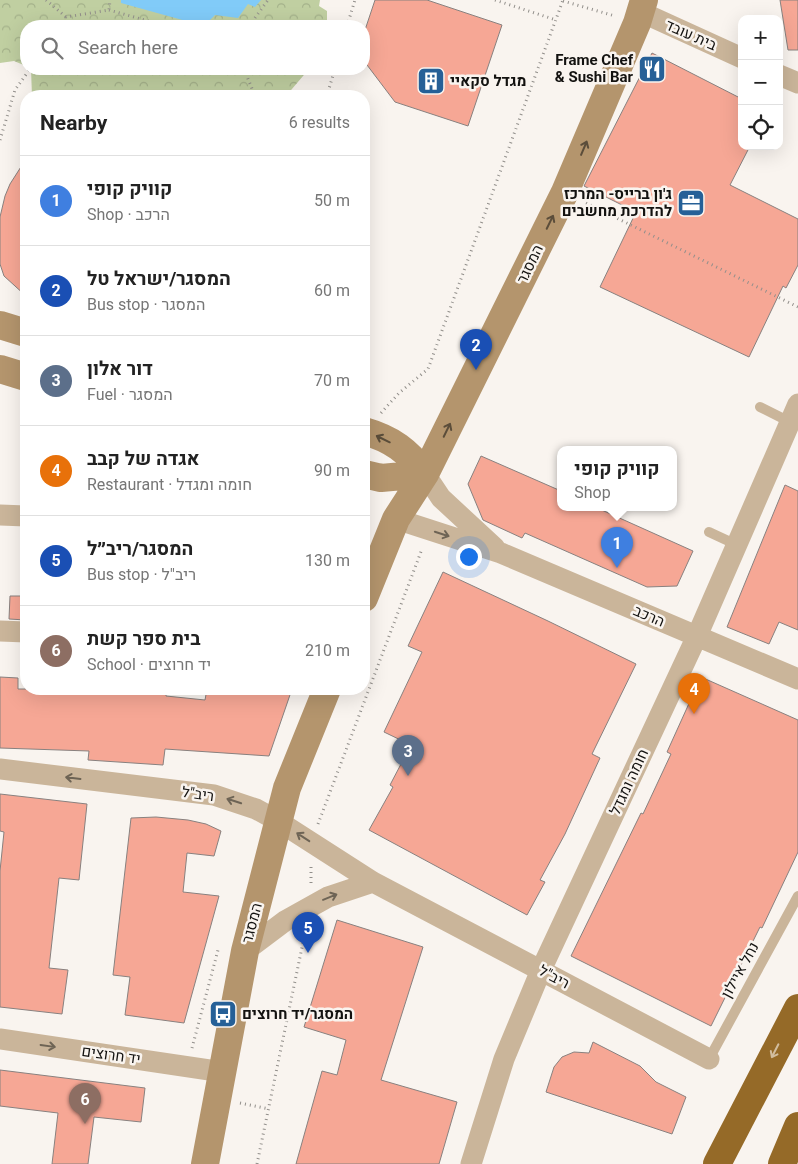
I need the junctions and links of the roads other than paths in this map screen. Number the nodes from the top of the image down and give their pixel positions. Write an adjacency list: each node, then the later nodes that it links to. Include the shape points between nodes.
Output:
1 (641, 12): 2 (street, בית עובד); 12 (main road, המסגר, one-way to 1, via 565,192)
2 (738, 56)
3 (783, 77): 4 (street)
4 (798, 83)
5 (0, 325): 6 (main road)
6 (20, 330)
7 (0, 369): 8 (main road)
8 (20, 375)
9 (760, 407): 10 (lane)
10 (794, 413): 18 (street, חומה ומגדל)
11 (371, 423): 12 (main road, one-way to 11, via 412,457)
12 (425, 474): 13 (main road); 16 (main road, המסגר); 19 (street, הרכב, via 441,498)
13 (372, 476): 16 (main road, המסגר, via 389,486 395,498)
14 (0, 515): 15 (street)
15 (20, 516)
16 (396, 519): 19 (street, הרכב, one-way to 19); 20 (main road, המסגר)
17 (709, 532): 18 (lane)
18 (736, 545): 23 (street, חומה ומגדל)
19 (501, 553): 23 (street, הרכב)
20 (370, 583)
21 (0, 631): 22 (street)
22 (20, 632)
23 (697, 636): 24 (street, הרכב); 31 (street, חומה ומגדל)
24 (798, 679)
25 (325, 695): 27 (main road, המסגר, via 294,769)
26 (0, 769): 27 (street, ריב"ל, one-way to 26, via 256,809 214,795)
27 (278, 821): 28 (street, ריב"ל, one-way to 27); 30 (main road, המסגר)
28 (373, 882): 30 (street, one-way to 28, via 285,921 328,897); 31 (street, ריב"ל)
29 (798, 896): 34 (lane, נחל איילון)
30 (244, 951): 35 (main road, המסגר)
31 (541, 970): 34 (street, ריב"ל); 38 (street, חומה ומגדל, via 504,1059)
32 (798, 1008): 39 (highway, one-way to 39)
33 (0, 1039): 35 (street, יד חרוצים, one-way to 35)
34 (709, 1059)
35 (223, 1072): 37 (main road, המסגר)
36 (798, 1126): 40 (highway)
37 (205, 1164)
38 (471, 1164)
39 (717, 1164)
40 (782, 1164)

